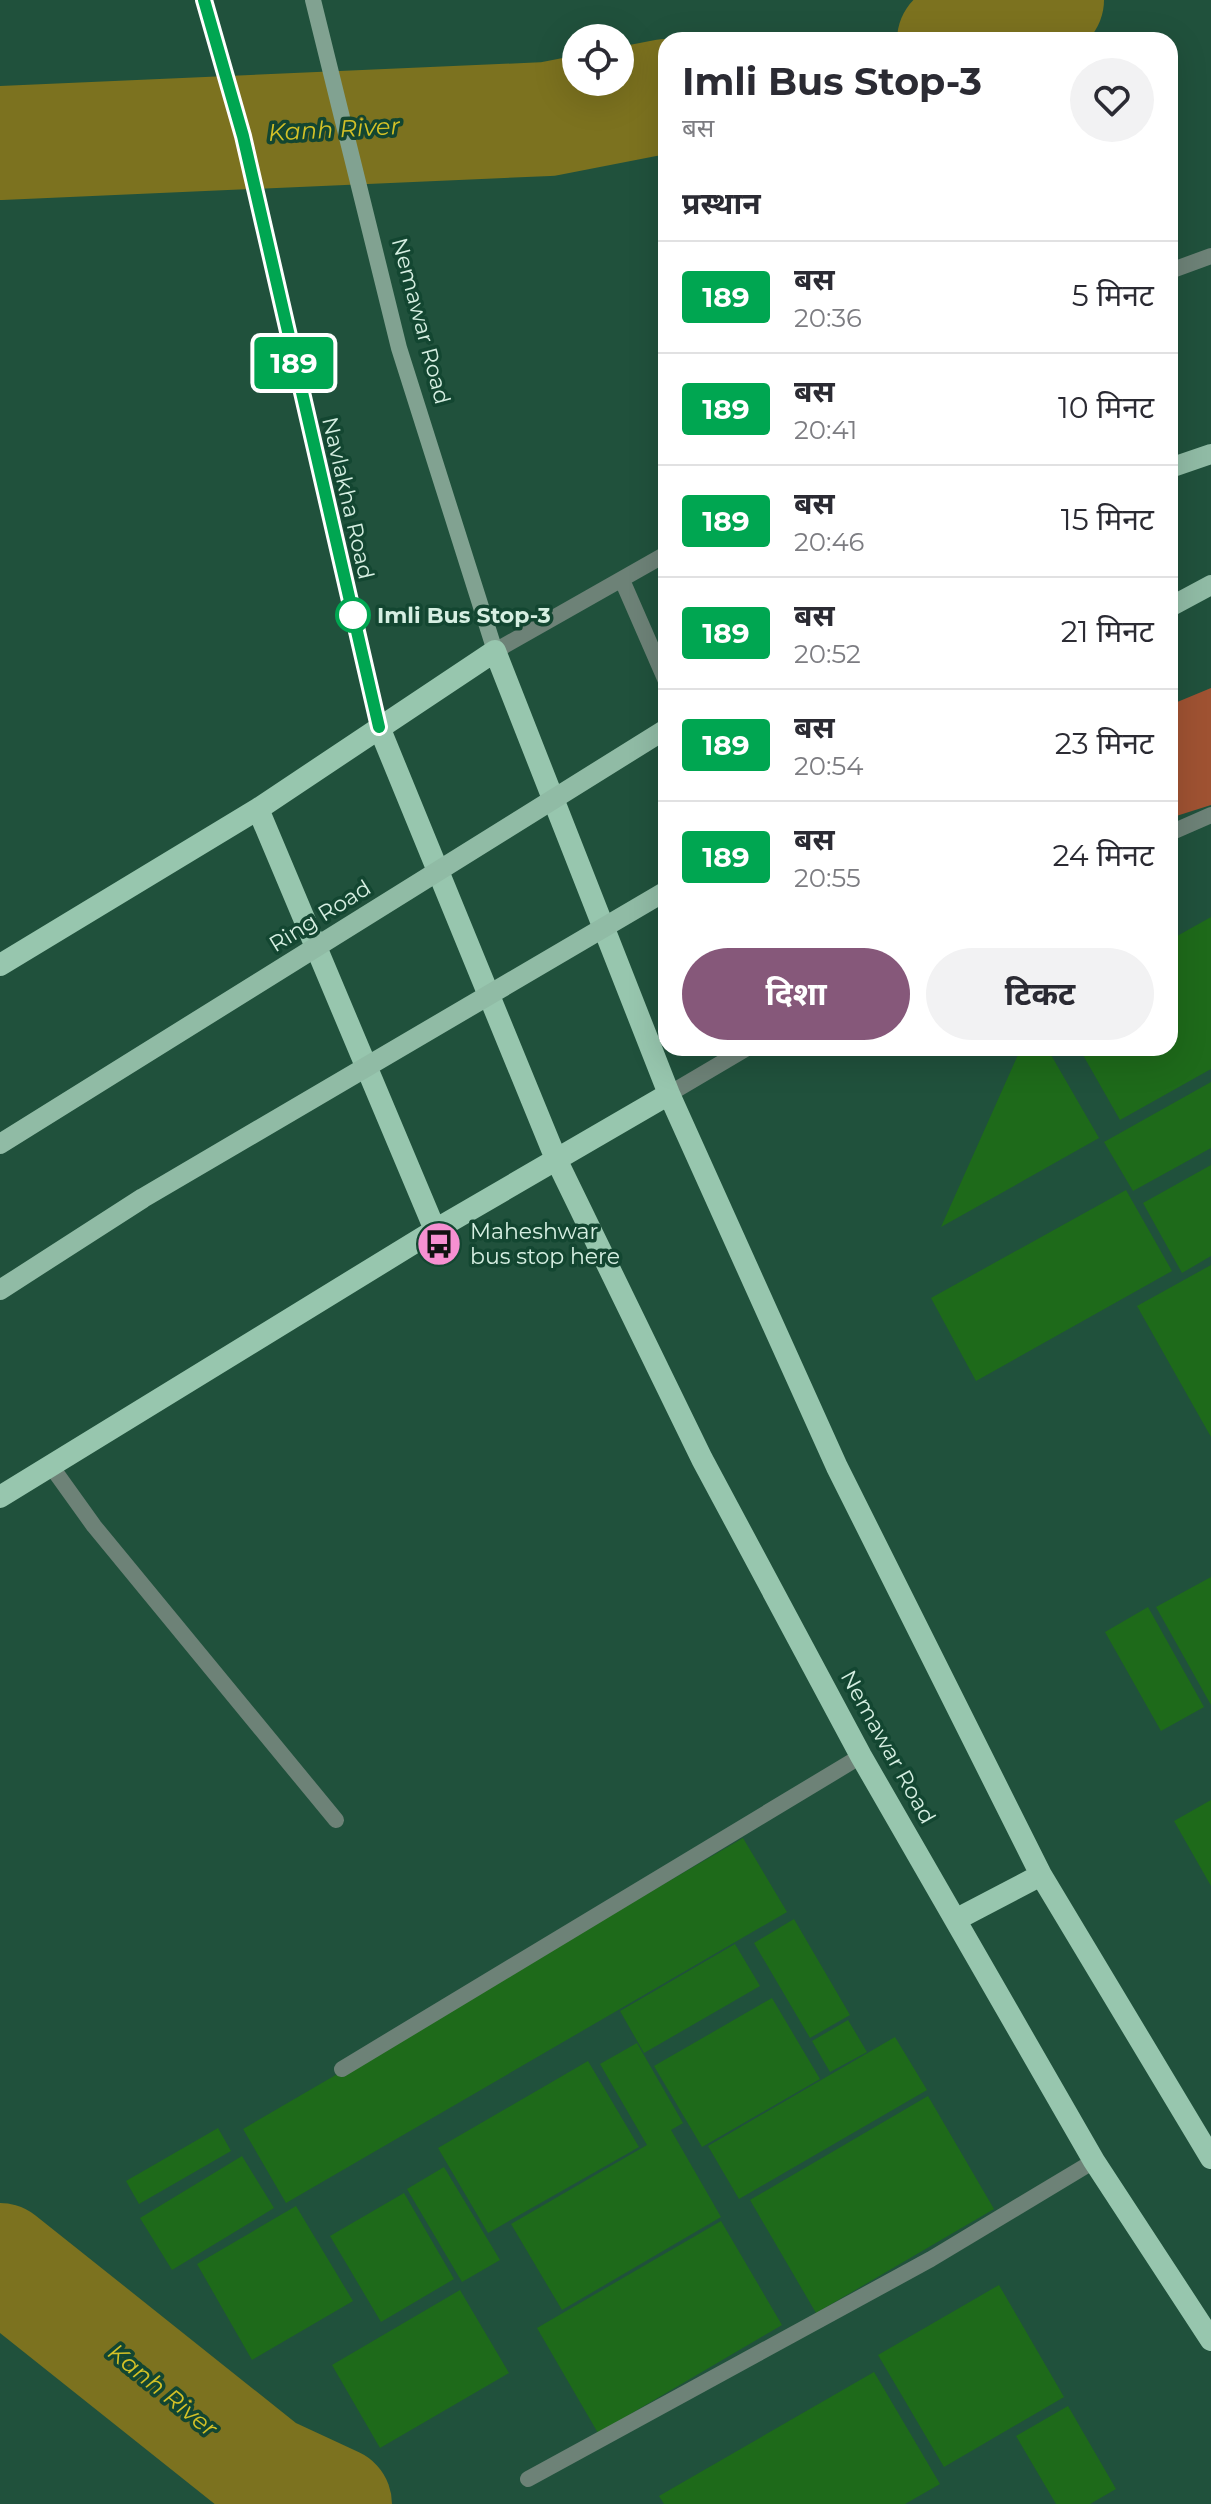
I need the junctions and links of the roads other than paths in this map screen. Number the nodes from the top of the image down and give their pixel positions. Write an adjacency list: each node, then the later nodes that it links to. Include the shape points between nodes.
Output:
1 (204, 0): 13 (main road, Navlakha Road, via 243,136)
2 (313, 0): 11 (main road, Nemawar Road, via 399,348)
3 (1211, 256): 4 (street)
4 (1178, 268)
5 (1211, 454): 6 (main road)
6 (1178, 465)
7 (658, 559): 8 (street)
8 (622, 580): 11 (street); 12 (street)
9 (1211, 585): 10 (main road)
10 (1178, 603)
11 (495, 651): 13 (highway); 21 (highway)
12 (658, 663)
13 (379, 727): 15 (highway); 23 (highway, Nemawar Road)
14 (658, 734): 22 (main road, Ring Road, bridge)
15 (258, 809): 19 (highway); 24 (highway)
16 (1211, 815): 17 (street)
17 (1178, 829)
18 (658, 896): 25 (main road, bridge, via 143,1198)
19 (0, 965)
20 (733, 1056): 21 (street)
21 (669, 1094): 23 (highway); 30 (highway, via 837,1467)
22 (0, 1144)
23 (556, 1159): 24 (highway); 28 (highway, Nemawar Road, via 702,1459)
24 (435, 1230): 26 (highway)
25 (0, 1290)
26 (51, 1466): 27 (highway); 29 (street, via 94,1526)
27 (0, 1497)
28 (861, 1756): 31 (highway, Nemawar Road); 32 (street)
29 (336, 1820)
30 (1041, 1875): 31 (highway); 33 (highway)
31 (957, 1919): 34 (highway, Nemawar Road)
32 (342, 2069)
33 (1211, 2158)
34 (1094, 2161): 35 (highway, Nemawar Road); 36 (street, via 931,2259)
35 (1211, 2340)
36 (528, 2479)

